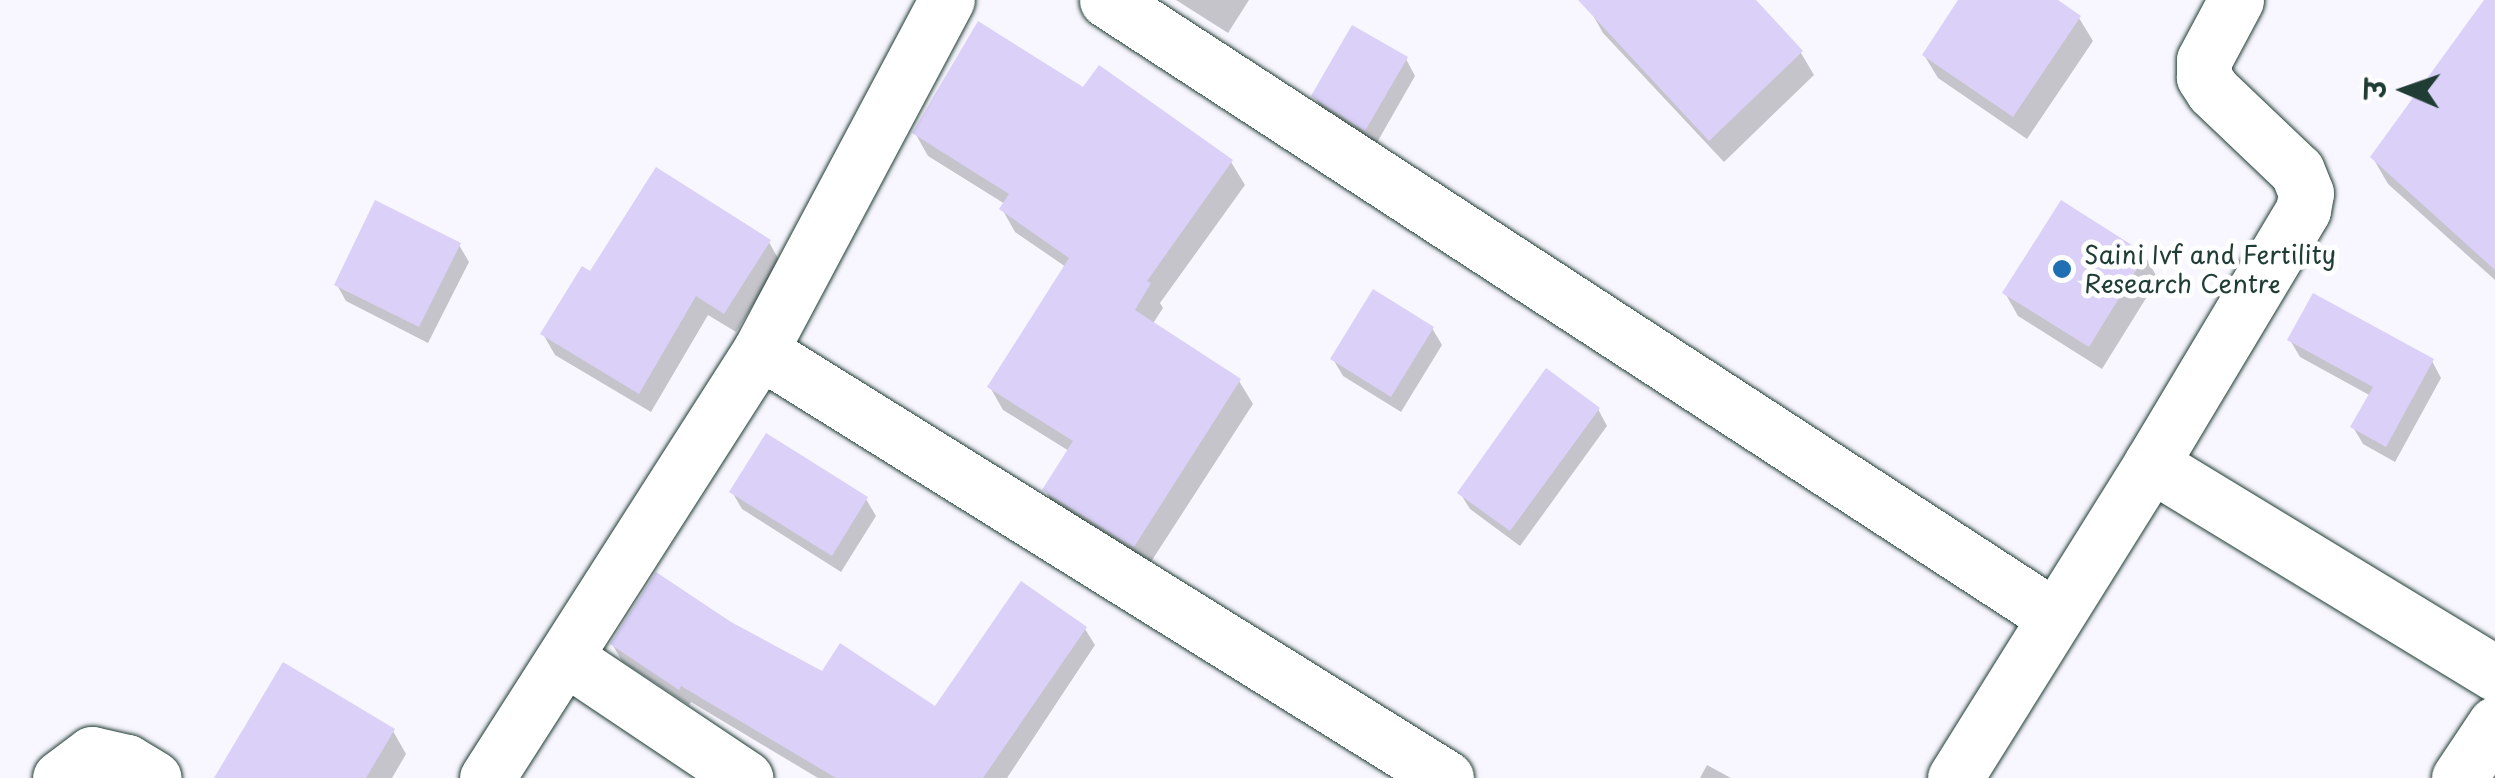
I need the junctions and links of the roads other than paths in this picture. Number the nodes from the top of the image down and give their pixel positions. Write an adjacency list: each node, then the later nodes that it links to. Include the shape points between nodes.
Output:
1 (947, 0): 4 (street)
2 (1107, 0): 6 (street)
3 (2236, 0): 5 (street, via 2204,60 2204,76 2297,171 2306,193 2303,210)
4 (760, 351): 7 (street); 14 (street)
5 (2152, 464): 6 (street); 8 (street)
6 (2056, 617): 15 (street)
7 (566, 658): 12 (street); 13 (street)
8 (2495, 673)
9 (2495, 724): 16 (street)
10 (60, 778): 11 (street, via 92,754 127,762)
11 (154, 778)
12 (487, 778)
13 (745, 778)
14 (1446, 778)
15 (1955, 778)
16 (2459, 778)

